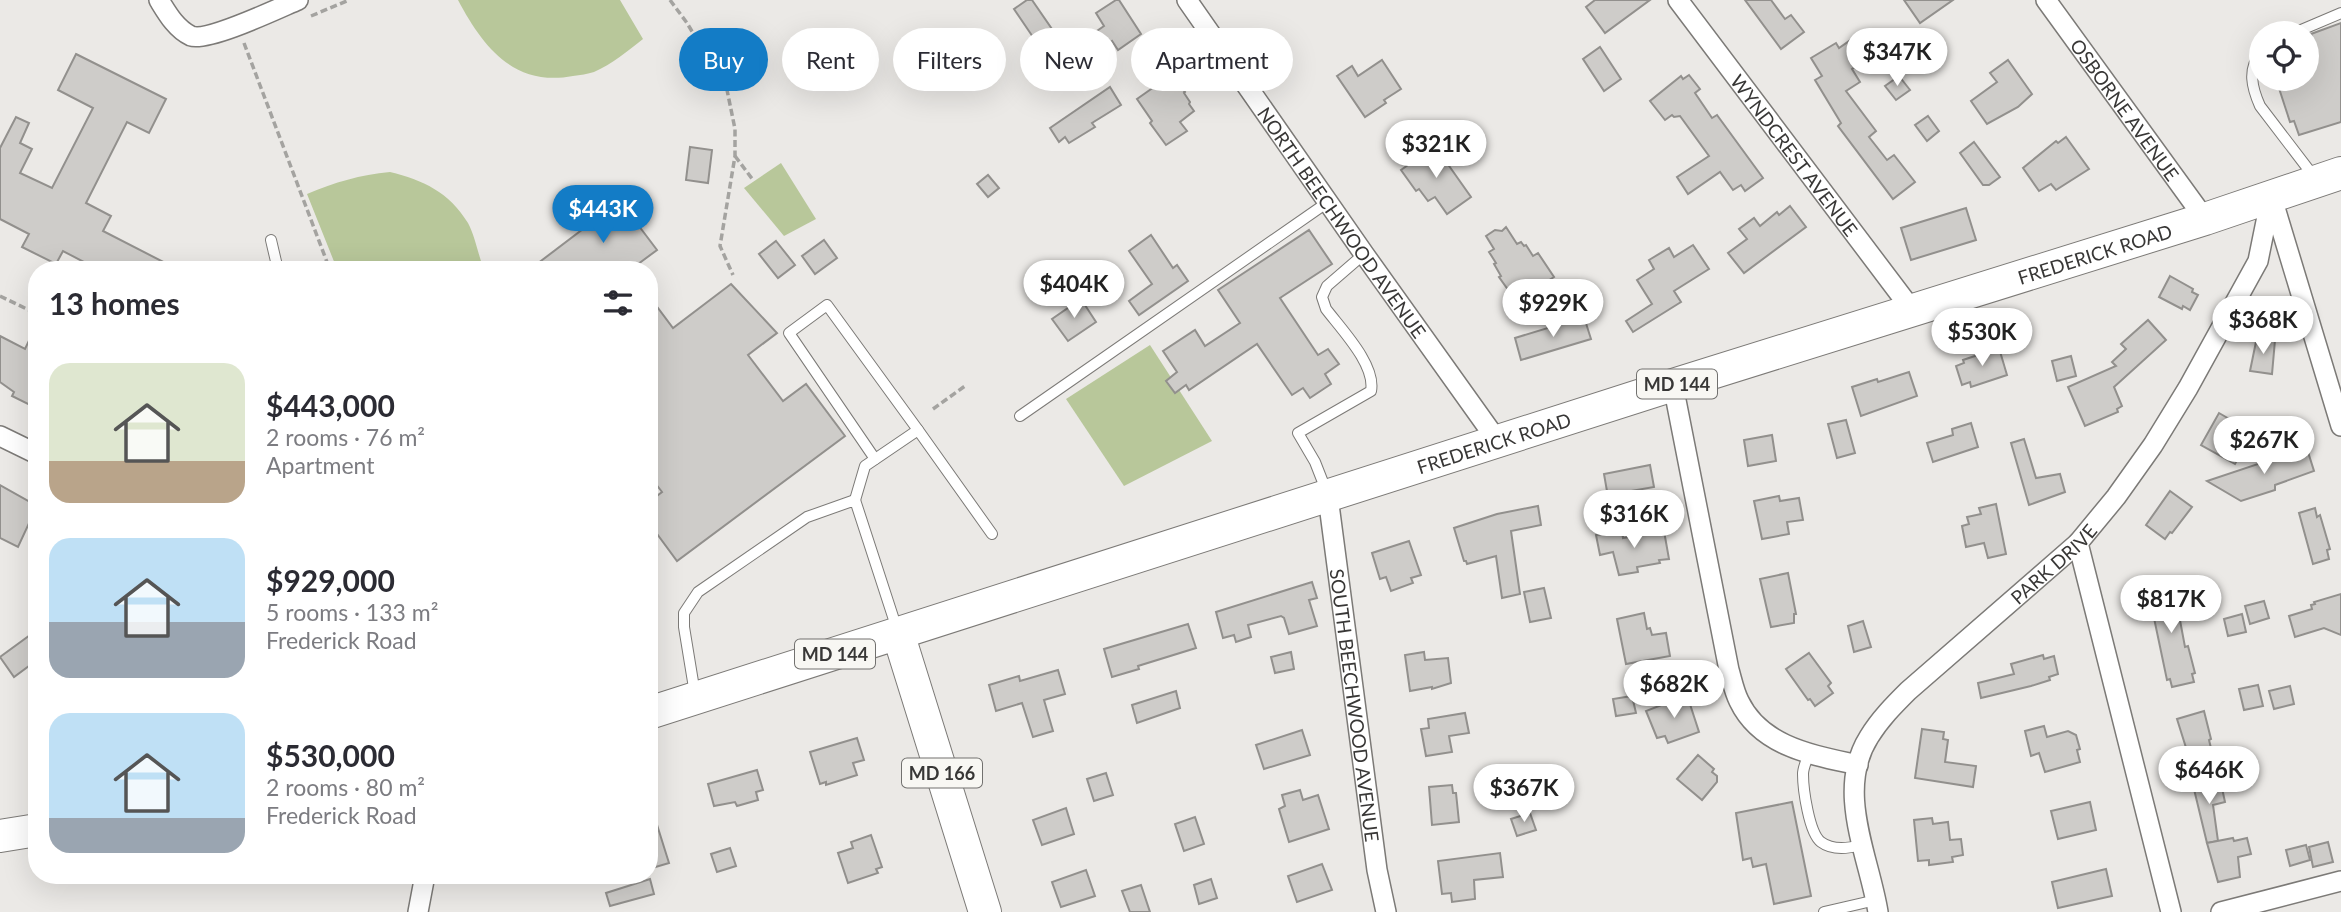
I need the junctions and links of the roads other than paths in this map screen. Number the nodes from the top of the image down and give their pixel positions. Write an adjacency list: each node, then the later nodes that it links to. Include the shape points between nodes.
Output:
1 (159, 0): 2 (street, via 171,19 194,37 219,32)
2 (298, 0)
3 (1188, 0): 11 (street, NORTH BEECHWOOD AVENUE)
4 (1678, 0): 16 (street, WYNDCREST AVENUE)
5 (2046, 0): 12 (street, OSBORNE AVENUE)
6 (2341, 13): 7 (lane)
7 (2319, 22)
8 (2256, 91): 9 (lane, via 2260,106)
9 (2329, 177): 10 (main road, FREDERICK ROAD / MD 144)
10 (2271, 197): 12 (main road, FREDERICK ROAD / MD 144); 19 (street); 28 (street, PARK DRIVE, via 2258,261 2200,365 2153,444)
11 (1328, 202): 14 (street, NORTH BEECHWOOD AVENUE); 18 (lane)
12 (2205, 219): 16 (main road, FREDERICK ROAD / MD 144)
13 (271, 240): 15 (lane)
14 (1364, 254): 22 (street, NORTH BEECHWOOD AVENUE); 25 (lane, via 1327,286 1322,298 1369,368 1371,391 1298,433)
15 (276, 261)
16 (1912, 310): 17 (main road, FREDERICK ROAD / MD 144)
17 (1673, 385): 22 (main road, FREDERICK ROAD / MD 144); 32 (street, via 1738,699 1749,719 1765,734)
18 (1020, 416)
19 (2341, 426)
20 (918, 430): 24 (lane); 24 (lane, via 827,305 789,333); 27 (lane)
21 (0, 436): 23 (street)
22 (1499, 443): 25 (main road, FREDERICK ROAD / MD 144)
23 (28, 450)
24 (875, 459): 26 (lane, via 865,466)
25 (1328, 497): 29 (main road, FREDERICK ROAD / MD 144); 42 (street, SOUTH BEECHWOOD AVENUE)
26 (855, 500): 29 (lane); 30 (lane, via 807,517 698,592 684,613)
27 (992, 534)
28 (2078, 543): 33 (street, PARK DRIVE, via 1908,691 1867,740); 44 (street)
29 (898, 633): 30 (main road, FREDERICK ROAD / MD 144); 41 (main road, MD 166)
30 (696, 699): 31 (main road, FREDERICK ROAD / MD 144)
31 (658, 710)
32 (1809, 753): 33 (street); 36 (lane, via 1803,771 1804,790 1819,841 1846,849)
33 (1858, 765): 36 (street, PARK DRIVE, via 1853,796)
34 (28, 831): 35 (main road)
35 (0, 836)
36 (1863, 845): 39 (street, PARK DRIVE)
37 (2341, 881): 45 (street)
38 (423, 884): 40 (street)
39 (1877, 906): 43 (lane)
40 (418, 912)
41 (985, 912)
42 (1386, 912)
43 (1824, 912)
44 (2171, 912)
45 (2221, 912)

